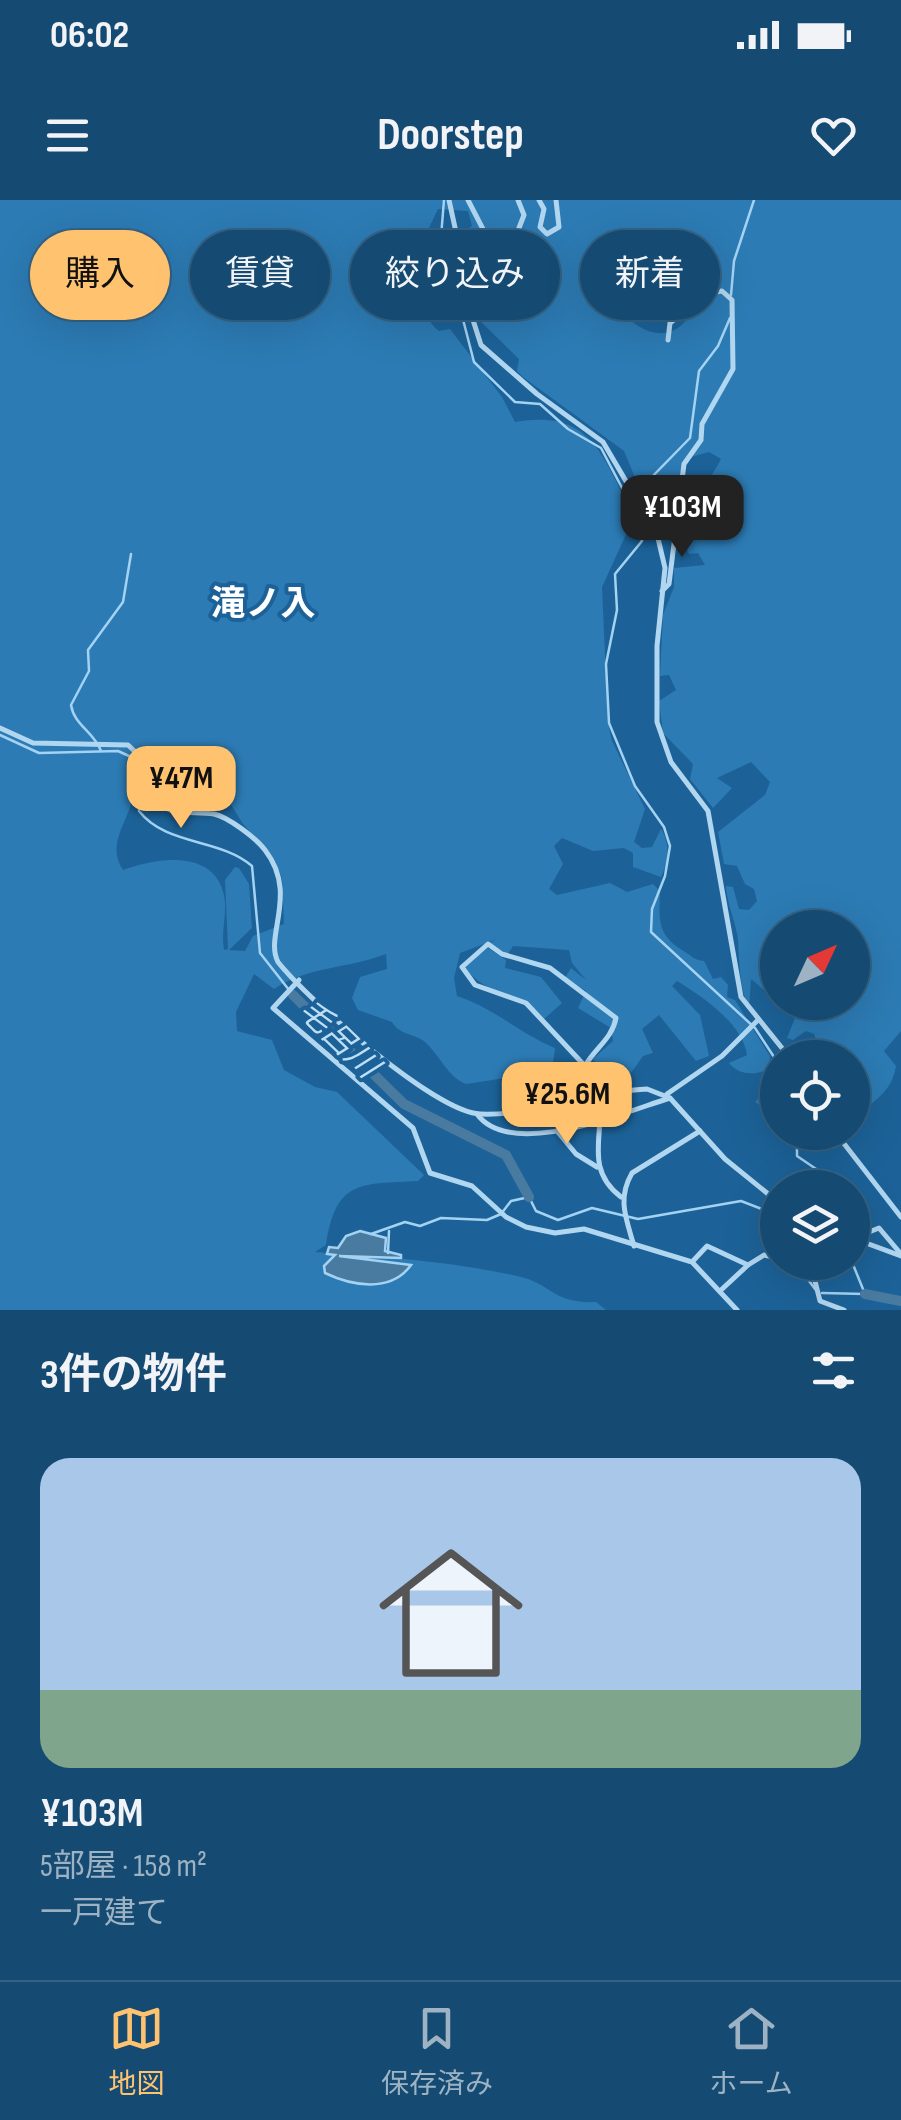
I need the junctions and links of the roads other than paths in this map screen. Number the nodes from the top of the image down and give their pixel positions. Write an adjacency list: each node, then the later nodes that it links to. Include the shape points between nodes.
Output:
1 (449, 200): 7 (street, via 459,276 480,345 611,452 657,534)
2 (468, 200): 3 (street, via 501,264 539,292 541,284 512,246 524,215)
3 (518, 200)
4 (539, 200): 5 (street, via 540,227 547,234 558,227)
5 (556, 200)
6 (668, 340): 7 (street, via 670,323 709,293 722,291 732,300 733,368 684,464 669,584)
7 (662, 591): 10 (street, via 658,722 666,754 708,810 741,997)
8 (0, 728): 9 (street, via 34,743 128,745 146,762 149,786 162,805 181,814 219,816 259,844 273,863 282,898 274,955)
9 (297, 982): 16 (street, via 366,1046); 27 (street, via 273,1008 413,1128 425,1168 438,1179 472,1186 526,1228 584,1230)
10 (756, 1022): 11 (street); 15 (street)
11 (773, 1040)
12 (584, 1066): 12 (street, via 526,1003 475,985 462,967 488,944 550,968 588,995 616,1018 609,1039); 13 (street)
13 (610, 1093): 14 (street); 15 (street, via 647,1089)
14 (600, 1094): 16 (street); 17 (street)
15 (668, 1096): 17 (street); 19 (street)
16 (477, 1114): 18 (street, via 518,1134)
17 (602, 1121): 18 (street); 21 (street)
18 (557, 1130): 21 (street)
19 (700, 1130): 22 (street); 23 (street, via 632,1173)
20 (850, 1150): 24 (street)
21 (597, 1167): 23 (street)
22 (760, 1187)
23 (621, 1197): 27 (street)
24 (900, 1212)
25 (870, 1232): 28 (street, via 880,1228)
26 (870, 1244): 28 (street)
27 (634, 1246): 30 (street)
28 (901, 1255)
29 (760, 1257): 31 (street)
30 (692, 1262): 31 (street, via 707,1246); 33 (street)
31 (748, 1264): 33 (street)
32 (813, 1280): 35 (street, via 823,1303)
33 (720, 1291): 34 (street)
34 (737, 1310)
35 (844, 1310)

